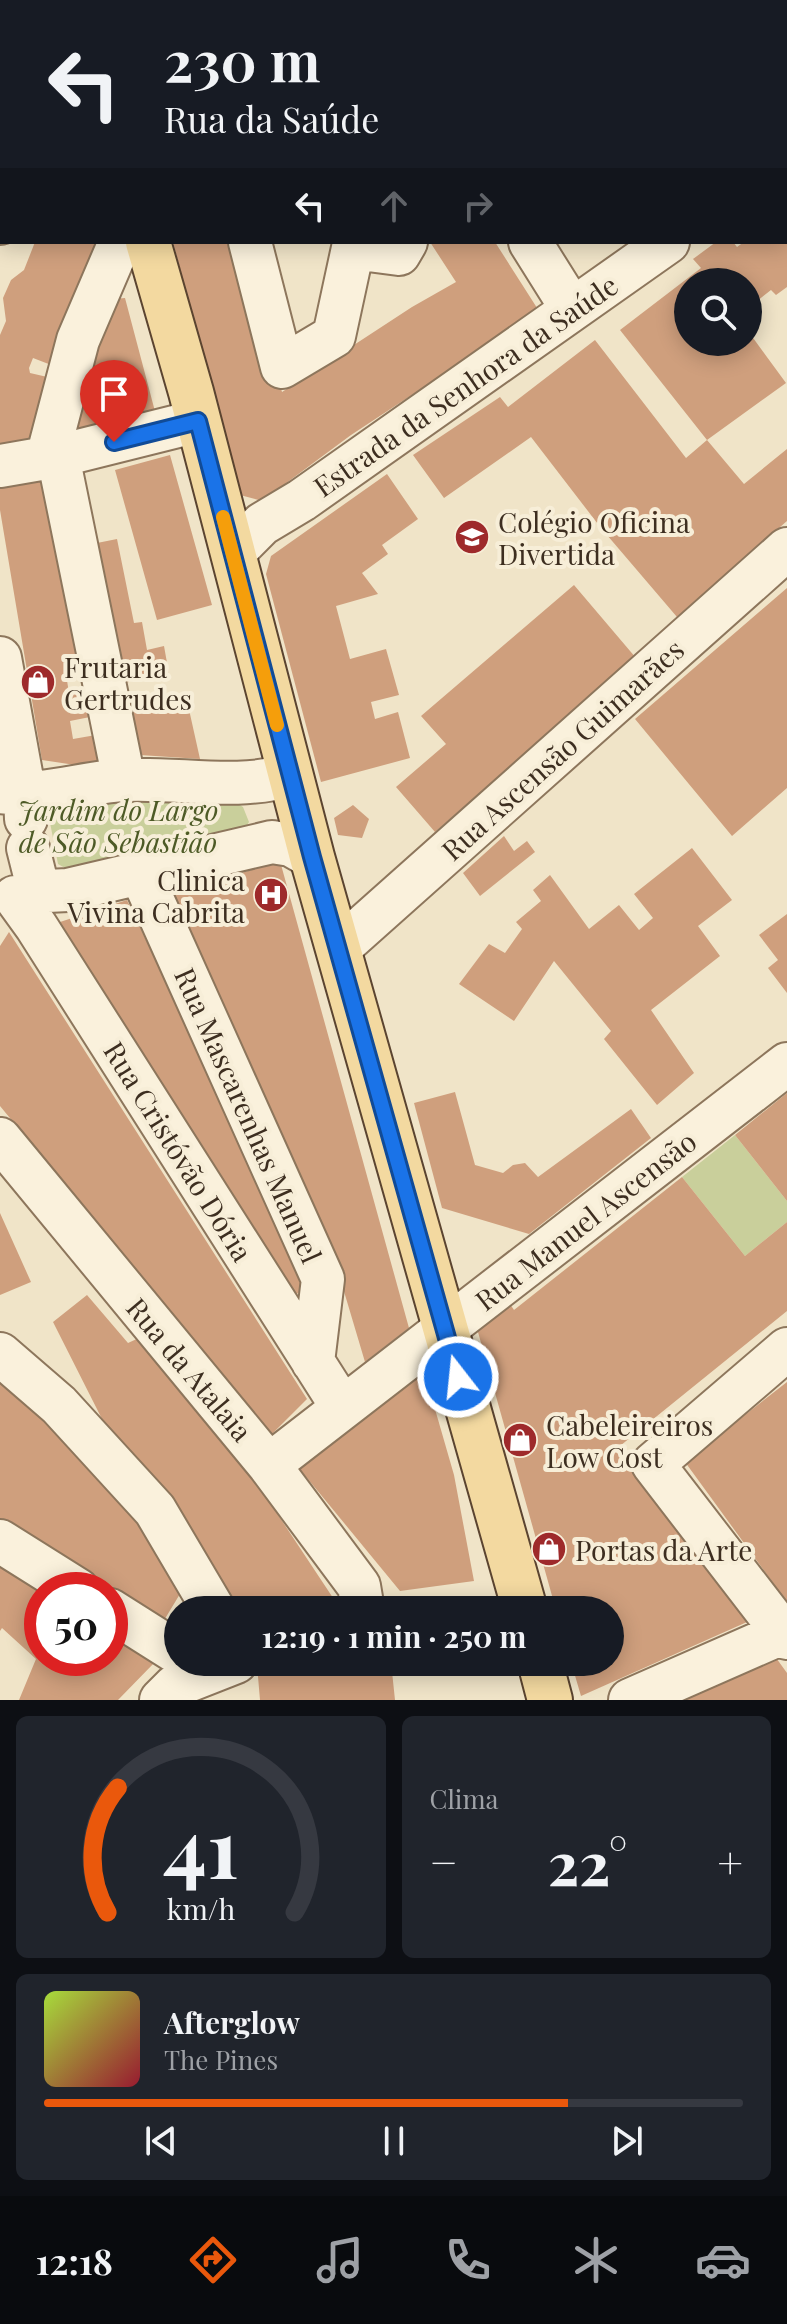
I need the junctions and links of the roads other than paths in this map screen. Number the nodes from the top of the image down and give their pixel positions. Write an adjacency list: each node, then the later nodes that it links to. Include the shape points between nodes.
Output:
1 (251, 244): 2 (street, via 282,367 334,336 353,248 399,254)
2 (405, 244)
3 (531, 244): 6 (street)
4 (665, 244): 6 (street, Estrada da Senhora da Saúde)
5 (141, 246): 7 (main road); 8 (street, via 78,340)
6 (572, 309): 11 (street, Estrada da Senhora da Saúde)
7 (198, 421): 8 (street); 10 (main road)
8 (52, 457): 9 (street); 16 (street)
9 (0, 466)
10 (213, 481): 11 (street, via 235,512 254,517); 13 (main road)
11 (302, 500): 13 (street, via 262,524)
12 (787, 549): 25 (street, Rua Ascensão Guimarães)
13 (233, 553): 15 (main road)
14 (0, 658): 18 (street)
15 (291, 775): 17 (street); 21 (main road)
16 (124, 780): 17 (street); 18 (street)
17 (247, 783): 19 (street)
18 (12, 793): 20 (street)
19 (260, 844): 21 (street, via 291,845); 22 (street)
20 (28, 848): 23 (street, via 36,880 47,891); 24 (street)
21 (312, 857): 25 (main road)
22 (141, 874): 23 (street); 31 (street, Rua Mascarenhas Manuel, via 323,1279)
23 (68, 890): 24 (street, via 43,906)
24 (17, 913): 31 (street, Rua Cristóvão Dória)
25 (338, 949): 28 (main road)
26 (787, 1064): 28 (street, Rua Manuel Ascensão)
27 (0, 1139): 33 (street, Rua da Atalaia)
28 (445, 1328): 32 (street, Rua Manuel Ascensão); 38 (main road)
29 (787, 1349): 40 (street, via 653,1464)
30 (0, 1354): 36 (street, via 59,1405 155,1510)
31 (313, 1362): 32 (street, Rua Cristóvão Dória)
32 (342, 1407): 33 (street, Rua Manuel Ascensão)
33 (269, 1465): 37 (street, Rua da Atalaia, via 359,1586)
34 (0, 1541): 35 (street)
35 (49, 1572)
36 (206, 1596)
37 (361, 1596)
38 (521, 1596)
39 (128, 1621): 41 (street)
40 (786, 1634): 46 (street)
41 (164, 1642)
42 (193, 1676): 44 (street)
43 (544, 1676): 45 (main road)
44 (161, 1700)
45 (550, 1700)
46 (630, 1700)

